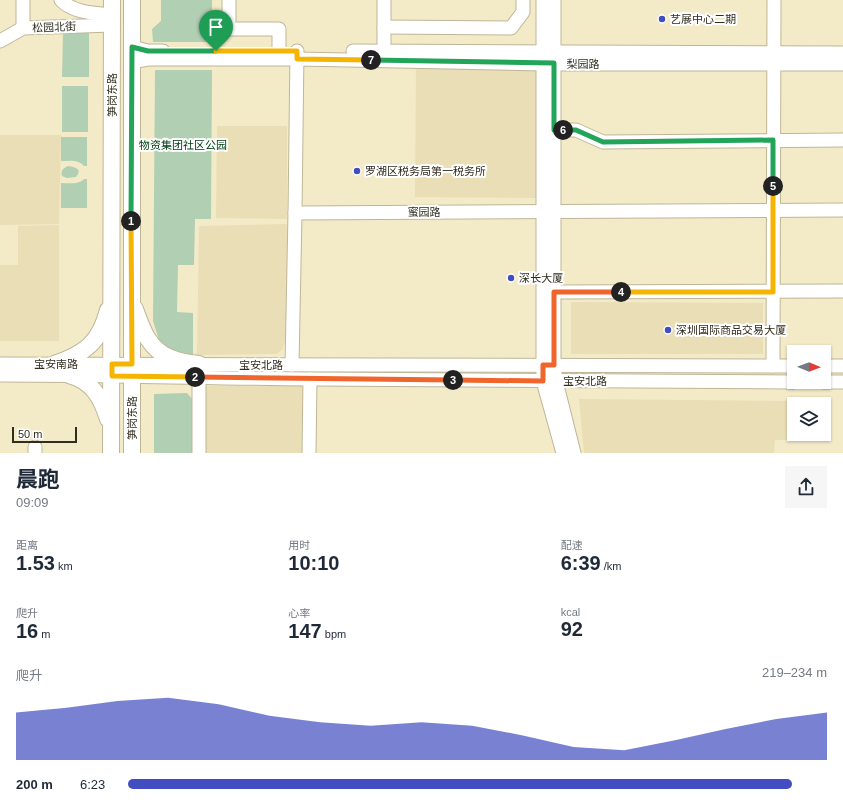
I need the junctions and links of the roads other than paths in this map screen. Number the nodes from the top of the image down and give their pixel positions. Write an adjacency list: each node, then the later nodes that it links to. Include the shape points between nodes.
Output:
1 (23, 0): 12 (street)
2 (61, 0): 10 (street, via 76,10)
3 (132, 0): 17 (main road, 笋岗东路)
4 (229, 0): 15 (street, via 229,29 279,29)
5 (384, 0): 11 (street)
6 (523, 0): 11 (street, via 523,12 511,28)
7 (543, 0): 19 (street)
8 (554, 0): 19 (street)
9 (774, 0): 20 (street)
10 (112, 13): 12 (street, 松园北街, via 50,32); 32 (main road, 笋岗东路)
11 (384, 27): 14 (street)
12 (23, 28): 13 (street, 松园北街)
13 (0, 41)
14 (384, 51): 18 (street, 梨园路); 19 (street, 梨园路)
15 (279, 52): 17 (street, 梨园路, via 148,51); 18 (street, 梨园路)
16 (843, 53): 20 (street, 梨园路)
17 (131, 55): 18 (street, 梨园路, via 148,59); 33 (main road, 笋岗东路)
18 (297, 55): 19 (street, 梨园路); 28 (street)
19 (548, 58): 20 (street, 梨园路); 22 (street); 26 (street)
20 (774, 58): 21 (street, 梨园路); 23 (street)
21 (843, 64)
22 (554, 130): 23 (street, via 576,130 603,142); 26 (street)
23 (773, 140): 24 (street); 27 (street)
24 (843, 140)
25 (843, 210): 27 (street, 蜜园路)
26 (548, 211): 27 (street, 蜜园路); 28 (street, 蜜园路); 30 (street); 37 (street)
27 (773, 211): 31 (street)
28 (295, 213): 36 (street)
29 (843, 291): 31 (street)
30 (554, 292): 31 (street); 37 (street)
31 (773, 292): 38 (street)
32 (112, 297): 35 (main road, via 104,324 96,339 77,355); 42 (main road, 笋岗东路)
33 (132, 298): 43 (main road, 笋岗东路); 44 (main road, via 144,332 154,348)
34 (0, 364): 35 (street, 宝安南路)
35 (54, 364): 42 (street, 宝安南路)
36 (292, 365): 37 (street, 宝安北路); 44 (street, 宝安北路)
37 (548, 365): 38 (street, 宝安北路); 48 (street)
38 (773, 366): 39 (street, 宝安北路)
39 (787, 366)
40 (831, 366): 41 (street)
41 (843, 366)
42 (112, 370): 43 (street, 宝安北路); 46 (street, 宝安南路); 52 (main road, 笋岗东路)
43 (132, 370): 44 (street, 宝安北路); 54 (main road, 笋岗东路)
44 (199, 371): 47 (street, 宝安北路); 55 (street)
45 (0, 375): 46 (street, 宝安南路)
46 (69, 375): 52 (main road, via 83,380 93,389 103,404)
47 (310, 379): 48 (street, 宝安北路); 56 (street)
48 (550, 381): 49 (street, 宝安北路); 57 (street); 58 (street)
49 (787, 382)
50 (831, 382): 51 (street)
51 (843, 382)
52 (111, 429): 53 (main road, 笋岗东路)
53 (111, 453)
54 (132, 453)
55 (198, 453)
56 (309, 453)
57 (563, 453)
58 (574, 453)

